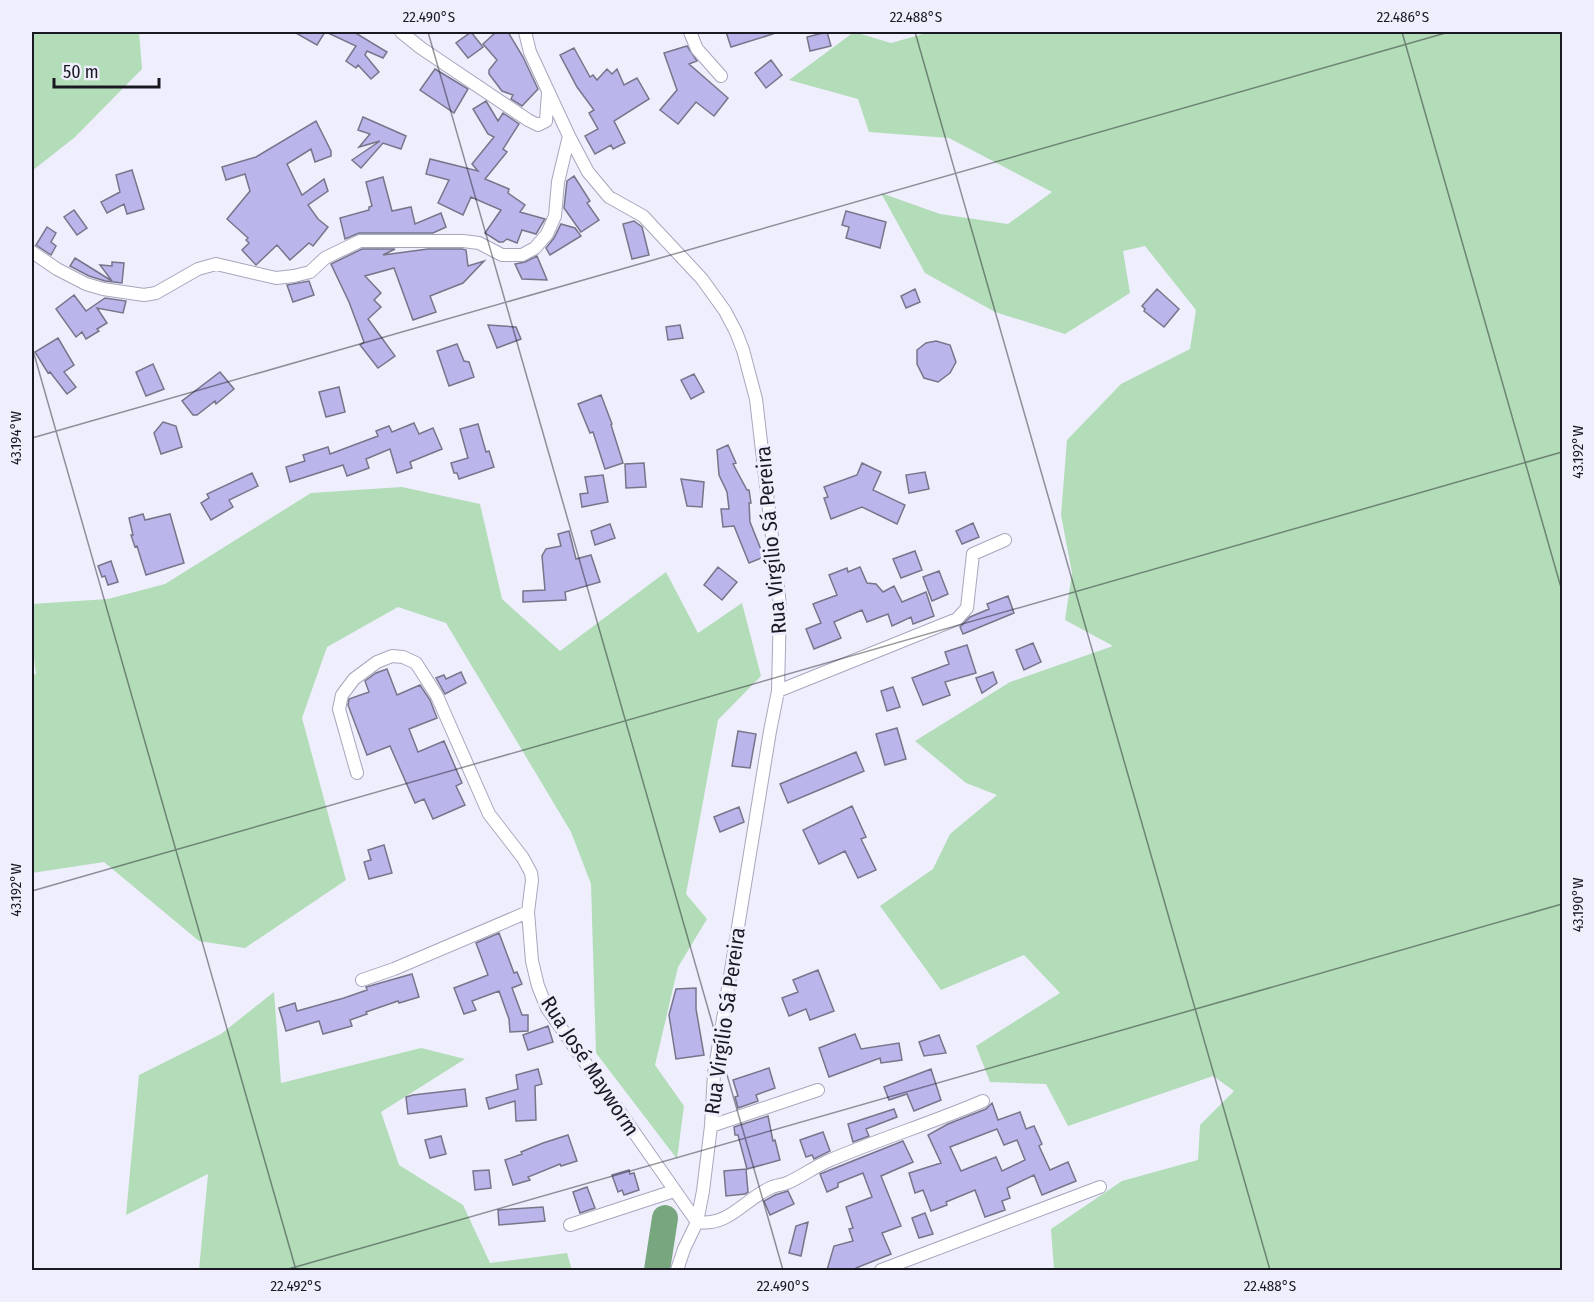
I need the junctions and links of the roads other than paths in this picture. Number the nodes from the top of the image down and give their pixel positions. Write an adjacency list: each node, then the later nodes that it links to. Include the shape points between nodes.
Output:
1 (401, 32): 5 (street, via 538,125 546,121)
2 (525, 32): 5 (street, Rua Virgílio Sá Pereira)
3 (690, 32): 4 (street, via 698,49)
4 (721, 76)
5 (549, 93): 6 (street, Rua Virgílio Sá Pereira)
6 (569, 136): 7 (street, via 555,216 547,234 535,248 522,255 502,255 479,243 463,241 360,242 325,258 310,272 294,276 276,278 216,264 144,295 86,285); 9 (street, Rua Virgílio Sá Pereira, via 588,172 609,197 643,216 702,279 736,332 756,399 763,445 780,605)
7 (32, 252)
8 (1005, 540): 9 (street, via 973,554 967,608 957,619)
9 (778, 690): 15 (street, Rua Virgílio Sá Pereira, via 716,1062)
10 (357, 773): 11 (street, Rua José Mayworm, via 339,709 342,695 354,679 377,662 392,656 416,663 437,696 489,814 528,866 532,880)
11 (528, 912): 12 (street); 17 (street, Rua José Mayworm, via 532,961 547,1008)
12 (362, 980)
13 (818, 1090): 15 (street)
14 (983, 1101): 18 (street, via 825,1162 770,1188 721,1221)
15 (711, 1126): 18 (street, Rua Virgílio Sá Pereira)
16 (1100, 1187): 21 (street)
17 (674, 1191): 18 (street, Rua José Mayworm); 19 (street)
18 (697, 1222): 20 (street, Rua Virgílio Sá Pereira)
19 (570, 1225)
20 (677, 1270)
21 (881, 1270)

